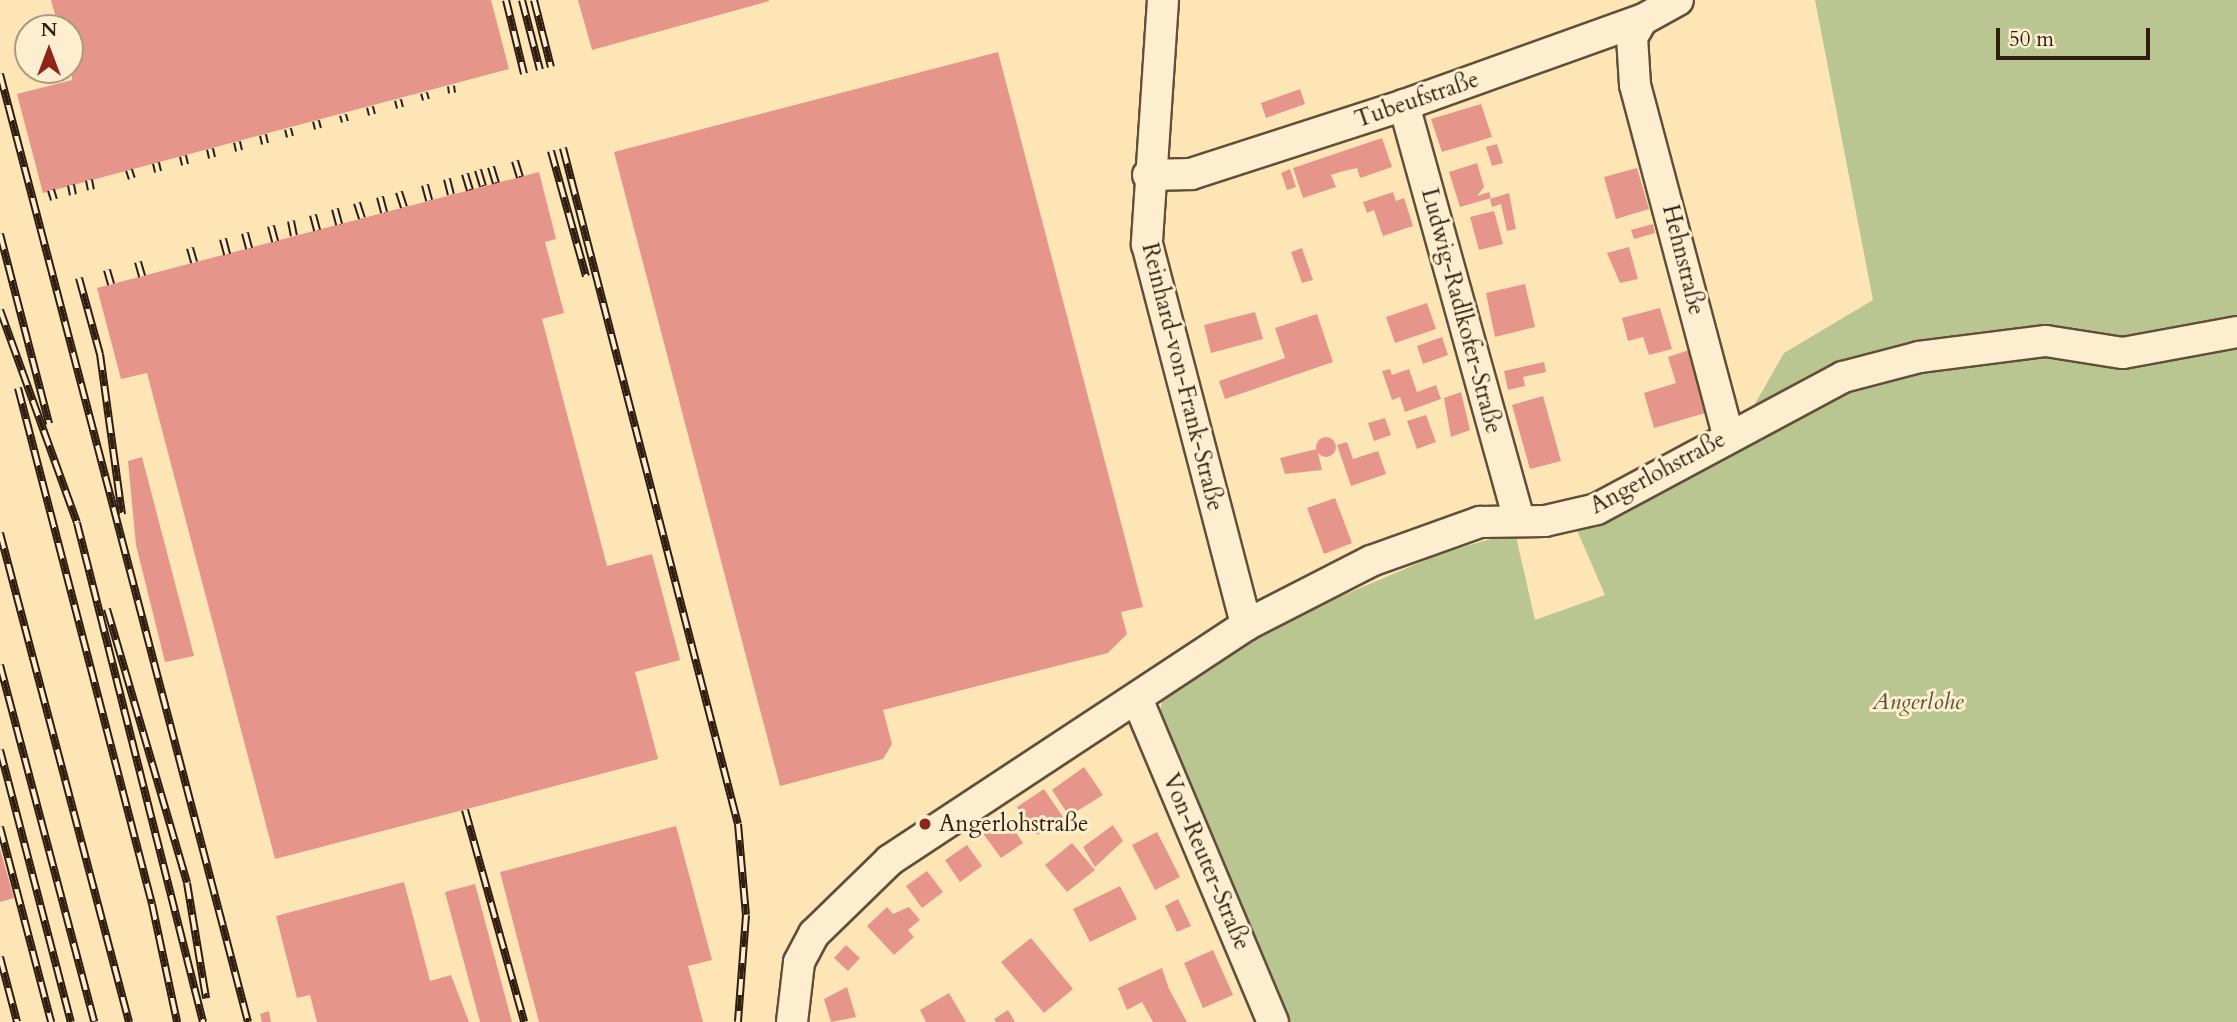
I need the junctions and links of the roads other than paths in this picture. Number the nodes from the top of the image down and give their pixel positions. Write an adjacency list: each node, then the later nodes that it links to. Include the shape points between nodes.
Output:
1 (1163, 0): 7 (street, Reinhard-von-Frank-Straße)
2 (1678, 0): 3 (street, Tubeufstraße)
3 (1642, 20): 4 (street, Tubeufstraße); 5 (street, Hehnstraße, via 1632,37)
4 (1578, 43): 5 (street, via 1605,55); 6 (street, Tubeufstraße)
5 (1635, 85): 9 (street, Hehnstraße)
6 (1404, 105): 7 (street, Tubeufstraße, via 1191,174); 10 (street, Ludwig-Radlkofer-Straße)
7 (1148, 175): 11 (street, Reinhard-von-Frank-Straße, via 1147,244)
8 (2237, 332): 9 (street, Angerlohstraße, via 2123,353 2046,341 1919,356 1843,377)
9 (1728, 435): 10 (street, Angerlohstraße, via 1597,509 1545,521)
10 (1518, 517): 11 (street, Angerlohstraße, via 1480,522 1371,561)
11 (1246, 625): 12 (street, Angerlohstraße)
12 (1138, 701): 13 (street, Angerlohstraße, via 919,838 827,917 799,962); 14 (street, Von-Reuter-Straße)
13 (792, 1022)
14 (1273, 1022)

